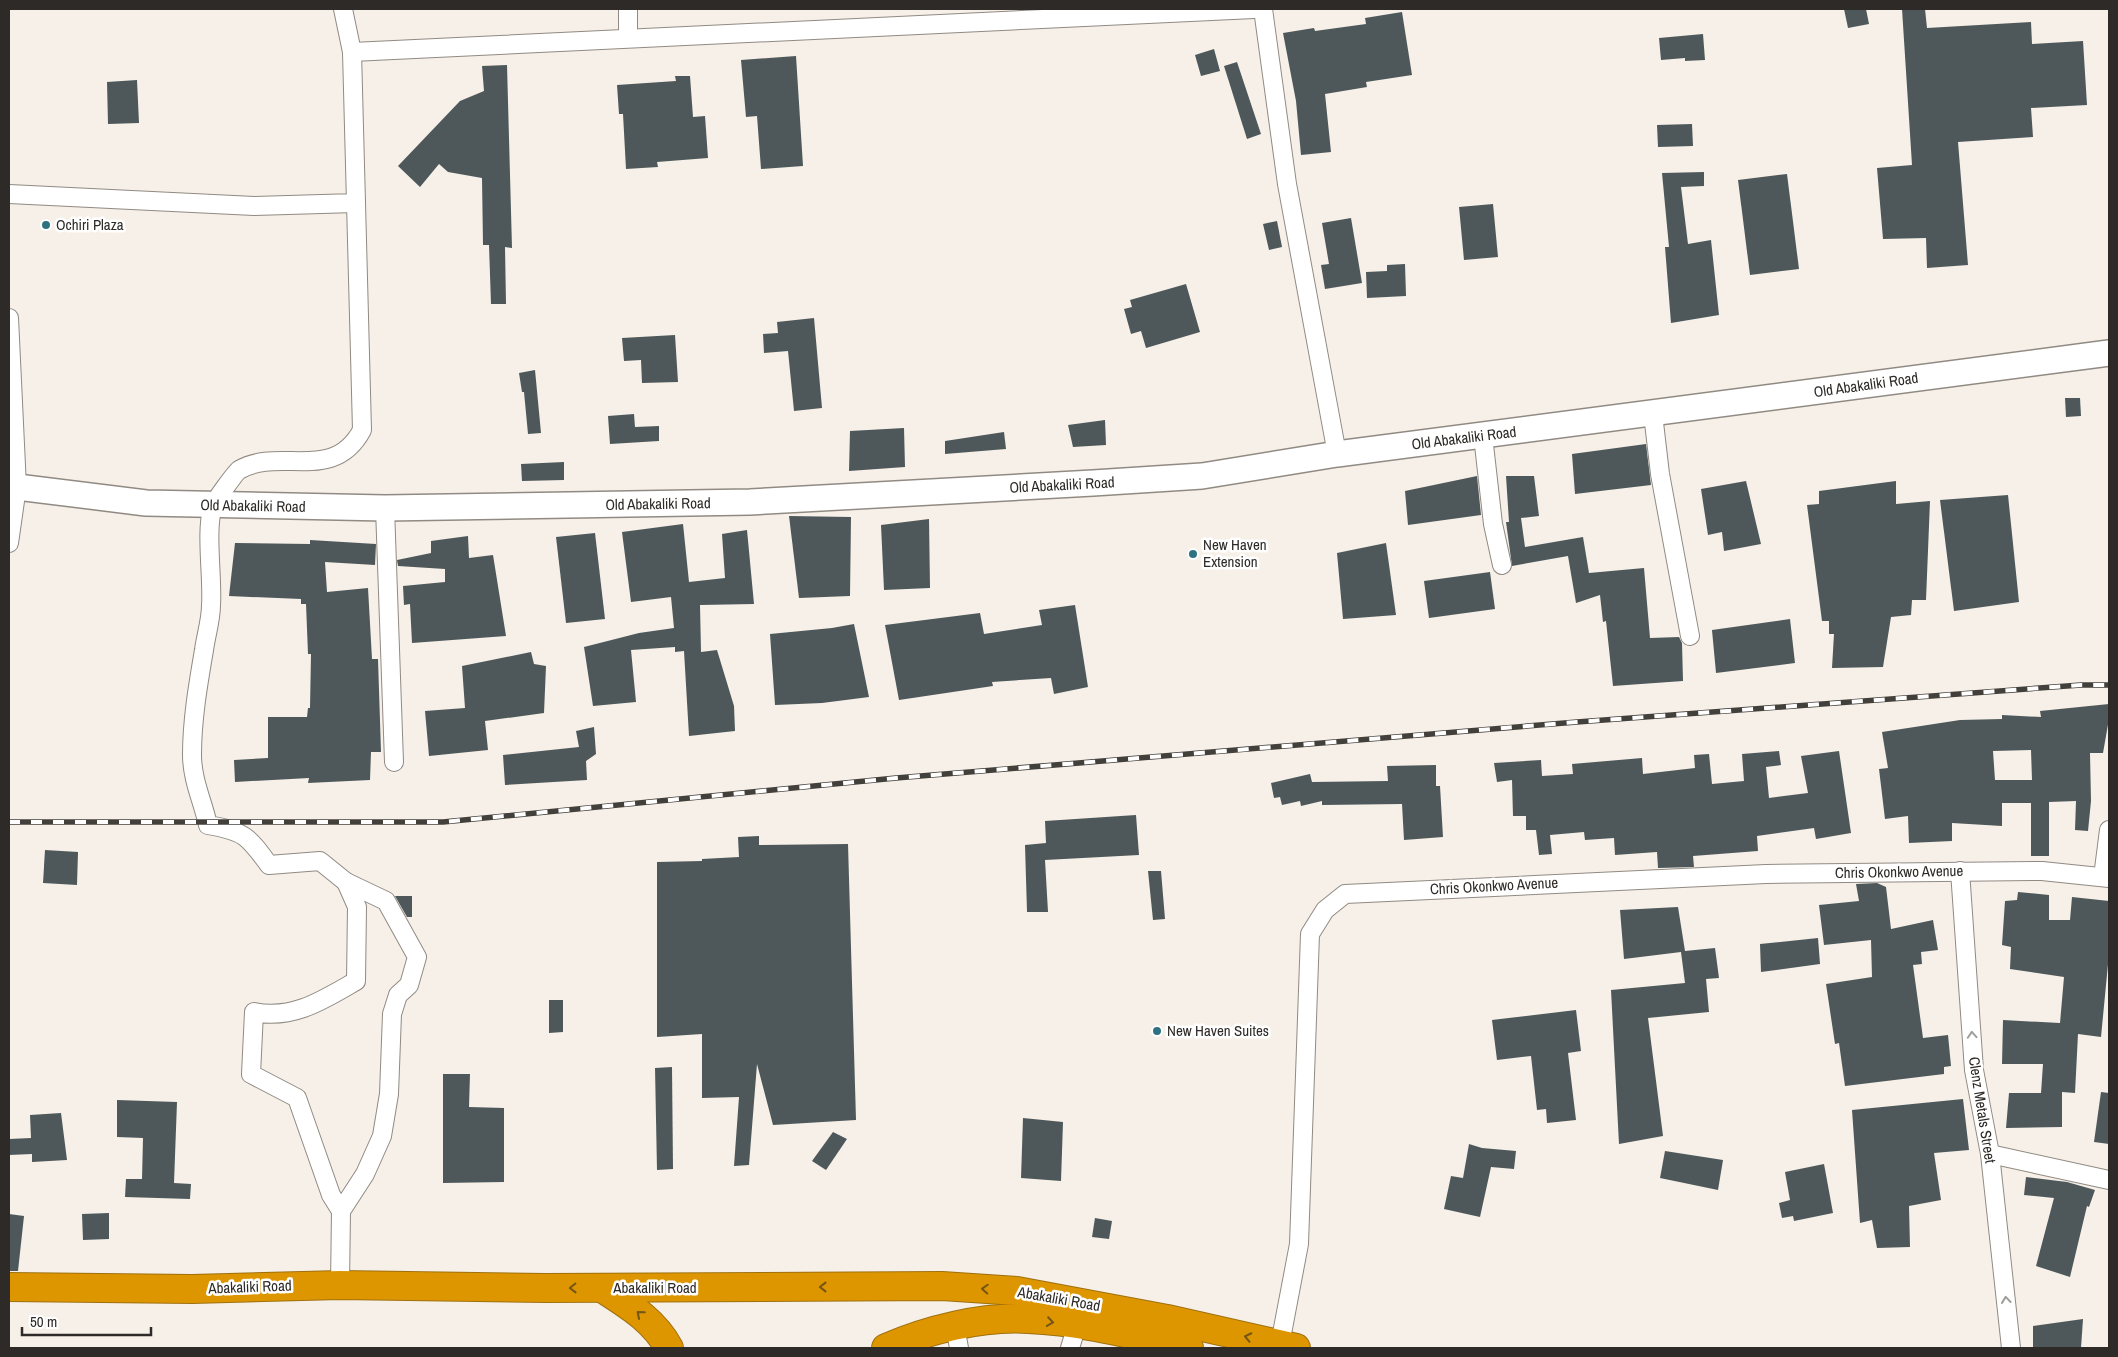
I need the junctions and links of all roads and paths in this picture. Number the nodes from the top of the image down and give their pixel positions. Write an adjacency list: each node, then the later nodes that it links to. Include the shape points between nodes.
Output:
1 (343, 9): 6 (street)
2 (628, 9): 5 (street)
3 (1254, 9): 5 (street)
4 (1263, 9): 13 (street, via 1287,184)
5 (628, 38): 6 (street)
6 (352, 52): 8 (street)
7 (9, 194): 8 (street, via 254,206)
8 (356, 203): 15 (street, via 362,430 344,454 326,460 250,464 236,471)
9 (9, 318): 14 (street)
10 (2109, 353): 11 (main road, Old Abakaliki Road)
11 (1653, 414): 12 (main road, Old Abakaliki Road); 19 (street, via 1660,474)
12 (1482, 436): 13 (main road, Old Abakaliki Road); 18 (street, via 1493,524)
13 (1337, 454): 16 (main road, Old Abakaliki Road, via 1202,476 1083,484 750,502)
14 (13, 486): 15 (main road, Old Abakaliki Road, via 146,503); 17 (street)
15 (213, 506): 16 (main road, Old Abakaliki Road); 24 (street, via 211,606 195,702 192,756 208,825 228,829 250,839 269,865 320,861)
16 (385, 508): 20 (street)
17 (9, 543)
18 (1502, 565)
19 (1690, 636)
20 (394, 762)
21 (2109, 830): 23 (street)
22 (1960, 871): 23 (street, Chris Okonkwo Avenue, via 2042,872); 25 (street, Clenz Metals Street, one-way to 22, via 1974,1070); 33 (street, Chris Okonkwo Avenue, via 1766,874 1344,894 1325,910 1310,934 1299,1244)
23 (2106, 878)
24 (346, 882): 27 (street, via 386,901 417,957 409,985 398,995 392,1014 389,1094 382,1136 365,1174); 27 (street, via 357,907 356,981 286,1014 271,1016 254,1012 251,1074 297,1098 331,1195)
25 (1990, 1154): 26 (street); 37 (street, Clenz Metals Street, one-way to 25)
26 (2109, 1180)
27 (341, 1211): 28 (street)
28 (340, 1284): 29 (highway, Abakaliki Road, via 192,1289); 30 (highway, Abakaliki Road, one-way to 28)
29 (9, 1287)
30 (602, 1288): 33 (highway, Abakaliki Road, one-way to 30, via 1017,1291 942,1286); 34 (highway, one-way to 30, via 654,1326 634,1308)
31 (957, 1337): 32 (highway, Abakaliki Road, one-way to 32, via 1001,1320 1027,1319); 35 (highway, Abakaliki Road, via 926,1332)
32 (1073, 1337): 36 (highway, Abakaliki Road)
33 (1288, 1346)
34 (668, 1348)
35 (886, 1348)
36 (1189, 1348)
37 (2011, 1348)

